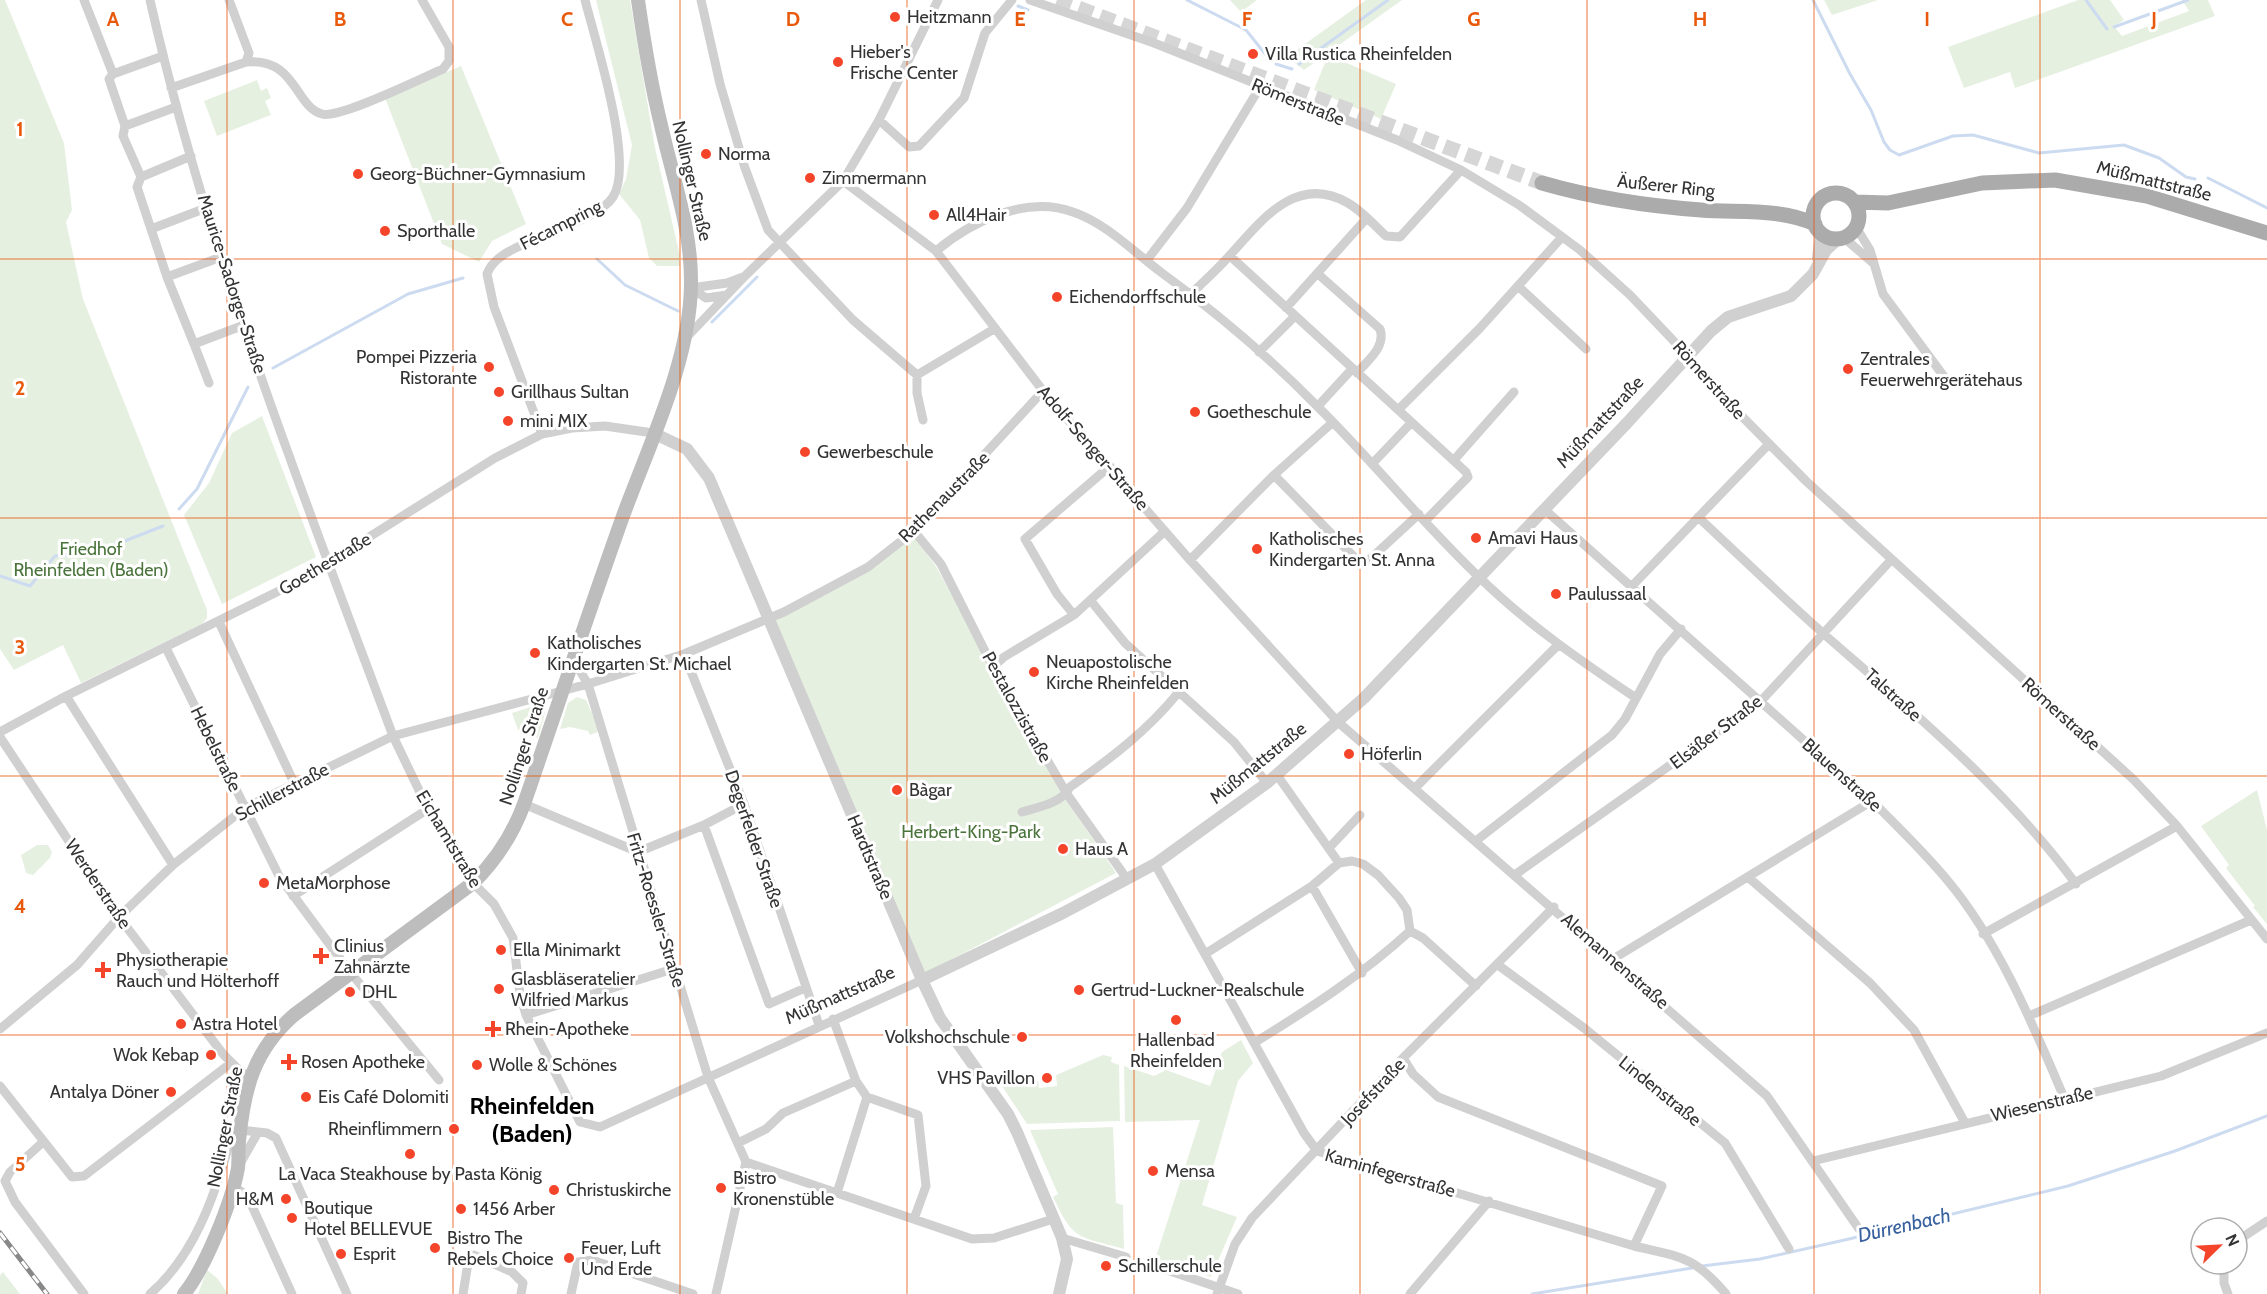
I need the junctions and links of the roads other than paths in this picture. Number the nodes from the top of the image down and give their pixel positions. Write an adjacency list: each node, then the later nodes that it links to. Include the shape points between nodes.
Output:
1 (84, 0): 13 (street)
2 (150, 0): 11 (street, Maurice-Sadorge-Straße)
3 (229, 0): 12 (street, via 249,53)
4 (422, 0): 12 (street, via 449,47 449,61 443,69 347,110 322,114 313,110 288,76 257,60)
5 (585, 0): 71 (street, Fécampring, via 618,136 621,168 614,196 580,220 496,259 487,274 494,307)
6 (639, 0): 47 (main road, Nollinger Straße, via 661,125 690,241)
7 (701, 0): 36 (street, via 745,168 768,230)
8 (938, 0): 17 (street)
9 (1012, 0): 17 (street, via 985,33 964,98 919,146 909,147)
10 (1030, 0): 14 (street, Römerstraße, via 1154,43)
11 (163, 56): 13 (street); 15 (street, Maurice-Sadorge-Straße)
12 (246, 62): 15 (street)
13 (113, 74): 18 (street, via 109,79)
14 (1260, 87): 20 (street, Römerstraße, via 1397,140); 40 (street, via 1188,208)
15 (171, 88): 16 (street, Maurice-Sadorge-Straße)
16 (176, 107): 18 (street); 19 (street, Maurice-Sadorge-Straße)
17 (879, 120): 22 (street)
18 (125, 126): 21 (street, via 123,136)
19 (190, 156): 21 (street); 27 (street, Maurice-Sadorge-Straße)
20 (1461, 170): 29 (street, via 1400,237 1386,236); 34 (street, Römerstraße)
21 (141, 177): 32 (street, via 137,187)
22 (843, 181): 36 (street); 37 (street, Adolf-Senger-Straße)
23 (1542, 183): 28 (main road, Äußerer Ring, via 1636,204)
24 (1855, 202): 25 (main road, via 1837,193 1824,196); 26 (main road, Müßmattstraße); 30 (main road)
25 (1817, 203): 28 (main road, Äußerer Ring); 31 (main road, via 1814,215)
26 (1888, 203): 30 (main road, Müßmattstraße); 33 (main road, Müßmattstraße, via 1983,183 2055,180 2147,196)
27 (206, 208): 32 (street); 39 (street, Maurice-Sadorge-Straße)
28 (1789, 214): 31 (main road, Äußerer Ring)
29 (1366, 219): 38 (street, via 1336,197 1298,197 1274,208); 43 (street)
30 (1857, 223): 35 (main road); 41 (street)
31 (1818, 228): 35 (main road, via 1829,237); 42 (street)
32 (151, 229): 45 (street)
33 (2267, 233)
34 (1562, 237): 46 (street); 58 (street, Römerstraße, via 1611,276)
35 (1841, 238): 41 (street); 42 (street, Müßmattstraße, via 1826,250)
36 (781, 242): 44 (street); 60 (street, via 853,320)
37 (936, 251): 40 (street, via 987,220 1030,205 1073,212); 53 (street, Adolf-Senger-Straße)
38 (1230, 256): 48 (street); 50 (street)
39 (220, 257): 45 (street); 52 (street, Maurice-Sadorge-Straße)
40 (1147, 260): 48 (street)
41 (1874, 264): 61 (street, via 1883,294)
42 (1818, 265): 58 (street, Müßmattstraße, via 1791,296 1728,317)
43 (1318, 274): 50 (street); 59 (street, via 1380,329 1383,337 1380,346)
44 (745, 276): 47 (street); 49 (street)
45 (167, 277): 55 (street)
46 (1518, 286): 56 (street); 66 (street)
47 (691, 288): 49 (street, via 705,298); 54 (main road, Nollinger Straße)
48 (1191, 294): 57 (street)
49 (728, 295): 54 (street)
50 (1286, 308): 51 (street)
51 (1295, 316): 57 (street); 59 (street)
52 (244, 325): 55 (street); 84 (street, Maurice-Sadorge-Straße)
53 (994, 329): 60 (street); 63 (street, Adolf-Senger-Straße)
54 (684, 340): 70 (main road, Nollinger Straße)
55 (194, 344): 62 (street)
56 (1586, 349)
57 (1259, 352): 65 (street)
58 (1688, 356): 72 (street, Römerstraße, via 1693,367); 77 (street, Müßmattstraße)
59 (1354, 371): 65 (street); 66 (street)
60 (917, 375): 67 (street)
61 (1948, 382)
62 (209, 383)
63 (1043, 392): 75 (street, Adolf-Senger-Straße); 80 (street, Rathenaustraße)
64 (1514, 392): 73 (street)
65 (1318, 406): 68 (street)
66 (1399, 410): 69 (street)
67 (923, 420)
68 (1333, 422): 74 (street); 76 (street)
69 (1411, 423): 73 (street); 74 (street)
70 (654, 433): 71 (street, Goethestraße, via 605,426); 89 (street, Hardtstraße, via 687,449 704,468); 96 (main road, Nollinger Straße)
71 (542, 434): 84 (street, Goethestraße, via 495,458)
72 (1768, 445): 79 (street); 83 (street, Römerstraße)
73 (1454, 460): 78 (street, via 1468,477)
74 (1372, 464): 78 (street)
75 (1110, 466): 81 (street, Adolf-Senger-Straße); 88 (street, via 1025,538)
76 (1274, 475): 78 (street, via 1358,561 1368,561); 82 (street)
77 (1544, 509): 85 (street, Müßmattstraße); 86 (street, Blauenstraße)
78 (1422, 517): 85 (street)
79 (1698, 517): 86 (street); 92 (street, Talstraße)
80 (914, 531): 89 (street, Rathenaustraße, via 868,567); 97 (street, Pestalozzistraße, via 941,564)
81 (1165, 531): 82 (street, Adolf-Senger-Straße); 87 (street)
82 (1190, 560): 104 (street, Adolf-Senger-Straße)
83 (1891, 560): 92 (street, Elsäßer Straße); 120 (street, Römerstraße, via 2134,780)
84 (329, 563): 90 (street, Goethestraße); 106 (street, Eichamtstraße)
85 (1478, 577): 93 (street); 104 (street, Müßmattstraße)
86 (1632, 586): 91 (street, Blauenstraße)
87 (1091, 601): 88 (street); 100 (street, via 1125,643)
88 (1074, 615): 97 (street)
89 (768, 618): 95 (street, Rathenaustraße); 146 (street, Hardtstraße)
90 (219, 622): 94 (street, Goethestraße); 109 (street)
91 (1682, 629): 102 (street, via 1660,654); 103 (street, Blauenstraße)
92 (1824, 634): 103 (street, Elsäßer Straße); 131 (street, Talstraße, via 2015,809)
93 (1557, 646): 102 (street); 110 (street)
94 (166, 648): 101 (street, Goethestraße); 115 (street, Hebelstraße)
95 (684, 654): 98 (street, Schillerstraße); 114 (street, Degerfelder Straße)
96 (572, 657): 98 (street, Fritz-Roessler-Straße); 99 (main road, Nollinger Straße)
97 (993, 667): 111 (street, Pestalozzistraße)
98 (588, 684): 99 (street, Schillerstraße); 123 (street, Fritz-Roessler-Straße)
99 (561, 690): 106 (street, Schillerstraße); 113 (main road, Nollinger Straße)
100 (1178, 693): 108 (street); 111 (street, via 1154,722)
101 (66, 696): 105 (street, Goethestraße); 126 (street)
102 (1636, 699): 121 (street, via 1625,719 1595,751)
103 (1761, 701): 112 (street, Blauenstraße); 127 (street, Elsäßer Straße)
104 (1338, 722): 108 (street, Müßmattstraße); 110 (street, Alemannenstraße)
105 (0, 732)
106 (393, 736): 109 (street, Schillerstraße); 116 (street, Eichamtstraße)
107 (0, 737): 135 (street, Werderstraße)
108 (1272, 779): 122 (street); 125 (street, Müßmattstraße)
109 (294, 785): 115 (street, Schillerstraße)
110 (1416, 787): 121 (street, Alemannenstraße)
111 (1066, 794): 117 (street); 129 (street, Pestalozzistraße)
112 (1872, 801): 128 (street); 138 (street, Blauenstraße, via 1949,882)
113 (524, 804): 123 (street); 130 (main road, Nollinger Straße, via 492,864)
114 (744, 804): 119 (street); 148 (street, Degerfelder Straße)
115 (245, 808): 126 (street, Schillerstraße); 133 (street, Hebelstraße)
116 (428, 809): 130 (street, Eichamtstraße); 133 (street)
117 (1022, 812)
118 (1360, 815): 122 (street)
119 (704, 825): 123 (street); 148 (street, via 769,1004)
120 (2177, 826): 131 (street); 136 (street, Römerstraße)
121 (1477, 840): 127 (street, Alemannenstraße)
122 (1329, 848): 124 (street)
123 (638, 852): 143 (street, Fritz-Roessler-Straße)
124 (1339, 863): 132 (street); 137 (street, via 1363,864 1378,875 1407,910)
125 (1155, 864): 129 (street, Müßmattstraße); 140 (street, Kaminfegerstraße)
126 (173, 866): 135 (street, Schillerstraße)
127 (1516, 874): 134 (street, Alemannenstraße)
128 (1749, 878): 141 (street); 165 (street, via 1870,983 1914,1030)
129 (1127, 879): 146 (street, Müßmattstraße)
130 (473, 883): 144 (main road, Nollinger Straße); 149 (street, Eichamtstraße, via 494,904 513,938)
131 (2076, 885): 138 (street)
132 (1312, 886): 140 (street); 145 (street)
133 (293, 897): 144 (street, Hebelstraße)
134 (1554, 907): 141 (street, Alemannenstraße); 142 (street, Josefstraße)
135 (119, 917): 153 (street, Schillerstraße, via 77,965); 157 (street, Werderstraße)
136 (2252, 920): 139 (street, Römerstraße); 150 (street)
137 (1410, 931): 145 (street); 147 (street)
138 (1983, 934): 150 (street, Blauenstraße)
139 (2267, 939)
140 (1205, 954): 155 (street, Kaminfegerstraße)
141 (1613, 959): 172 (street, Alemannenstraße, via 1767,1096)
142 (1498, 965): 147 (street, Josefstraße); 185 (street, Lindenstraße, via 1584,1028 1725,1143)
143 (673, 969): 149 (street); 159 (street, Fritz-Roessler-Straße)
144 (350, 972): 158 (main road, Nollinger Straße, via 272,1035 261,1050); 160 (street, Hebelstraße)
145 (1362, 973): 155 (street)
146 (922, 980): 151 (street, Müßmattstraße); 179 (street, Hardtstraße, via 940,1018 1008,1114)
147 (1476, 986): 156 (street, Josefstraße)
148 (805, 988): 152 (street, Degerfelder Straße)
149 (526, 1015): 166 (street, Eichamtstraße, via 580,1122)
150 (2029, 1016): 164 (street, Blauenstraße)
151 (832, 1020): 152 (street, Müßmattstraße); 161 (street)
152 (819, 1025): 159 (street, Müßmattstraße)
153 (0, 1029)
154 (2267, 1034): 164 (street, Wiesenstraße, via 2161,1076)
155 (1254, 1043): 171 (street, Kaminfegerstraße)
156 (1403, 1058): 171 (street, Josefstraße); 184 (street, via 1413,1074 1438,1097 1662,1186)
157 (231, 1063): 158 (street, Werderstraße); 169 (street, via 84,1176 72,1176)
158 (251, 1077): 168 (main road, Nollinger Straße)
159 (708, 1077): 166 (street, Müßmattstraße); 170 (street, Fritz-Roessler-Straße)
160 (438, 1080)
161 (856, 1081): 163 (street); 170 (street, via 783,1113 766,1129)
162 (0, 1086): 169 (street)
163 (867, 1097): 176 (street); 178 (street, via 918,1115 926,1186)
164 (2065, 1100): 165 (street, Wiesenstraße)
165 (1965, 1123): 172 (street, Wiesenstraße)
166 (600, 1127)
167 (257, 1134): 168 (street); 174 (street); 194 (street, via 267,1133 276,1138)
168 (240, 1135): 174 (main road, Nollinger Straße); 192 (street, via 229,1145 216,1192 186,1252)
169 (43, 1142): 191 (street, via 5,1181 15,1202)
170 (738, 1143): 173 (street, Fritz-Roessler-Straße)
171 (1317, 1152): 177 (street, Kaminfegerstraße); 189 (street, Josefstraße, via 1248,1224 1235,1244)
172 (1813, 1161): 181 (street, Alemannenstraße)
173 (746, 1162): 176 (street); 199 (street)
174 (238, 1167): 175 (main road, Nollinger Straße)
175 (234, 1187): 190 (main road, Nollinger Straße); 193 (street, via 247,1195)
176 (837, 1193): 178 (street)
177 (1489, 1201): 184 (street, Kaminfegerstraße); 202 (street)
178 (914, 1218): 179 (street, via 972,1239 994,1238)
179 (1053, 1220): 183 (street, Hardtstraße)
180 (2267, 1221): 182 (street)
181 (1859, 1229)
182 (2249, 1233)
183 (1062, 1238): 186 (street); 200 (street, Hardtstraße, via 1067,1259)
184 (1634, 1246): 203 (street, Kaminfegerstraße, via 1687,1259 1707,1272)
185 (1789, 1249)
186 (1126, 1257)
187 (1149, 1264): 189 (street)
188 (2224, 1276): 204 (street)
189 (1219, 1291): 201 (street)
190 (186, 1293)
191 (84, 1294)
192 (150, 1294)
193 (292, 1294)
194 (347, 1294)
195 (463, 1294): 196 (street, via 468,1263 474,1255 521,1278)
196 (521, 1294)
197 (571, 1294): 198 (street, via 578,1262 592,1260)
198 (693, 1294)
199 (716, 1294)
200 (1059, 1294)
201 (1238, 1294)
202 (1410, 1294)
203 (1726, 1294)
204 (2228, 1294)

